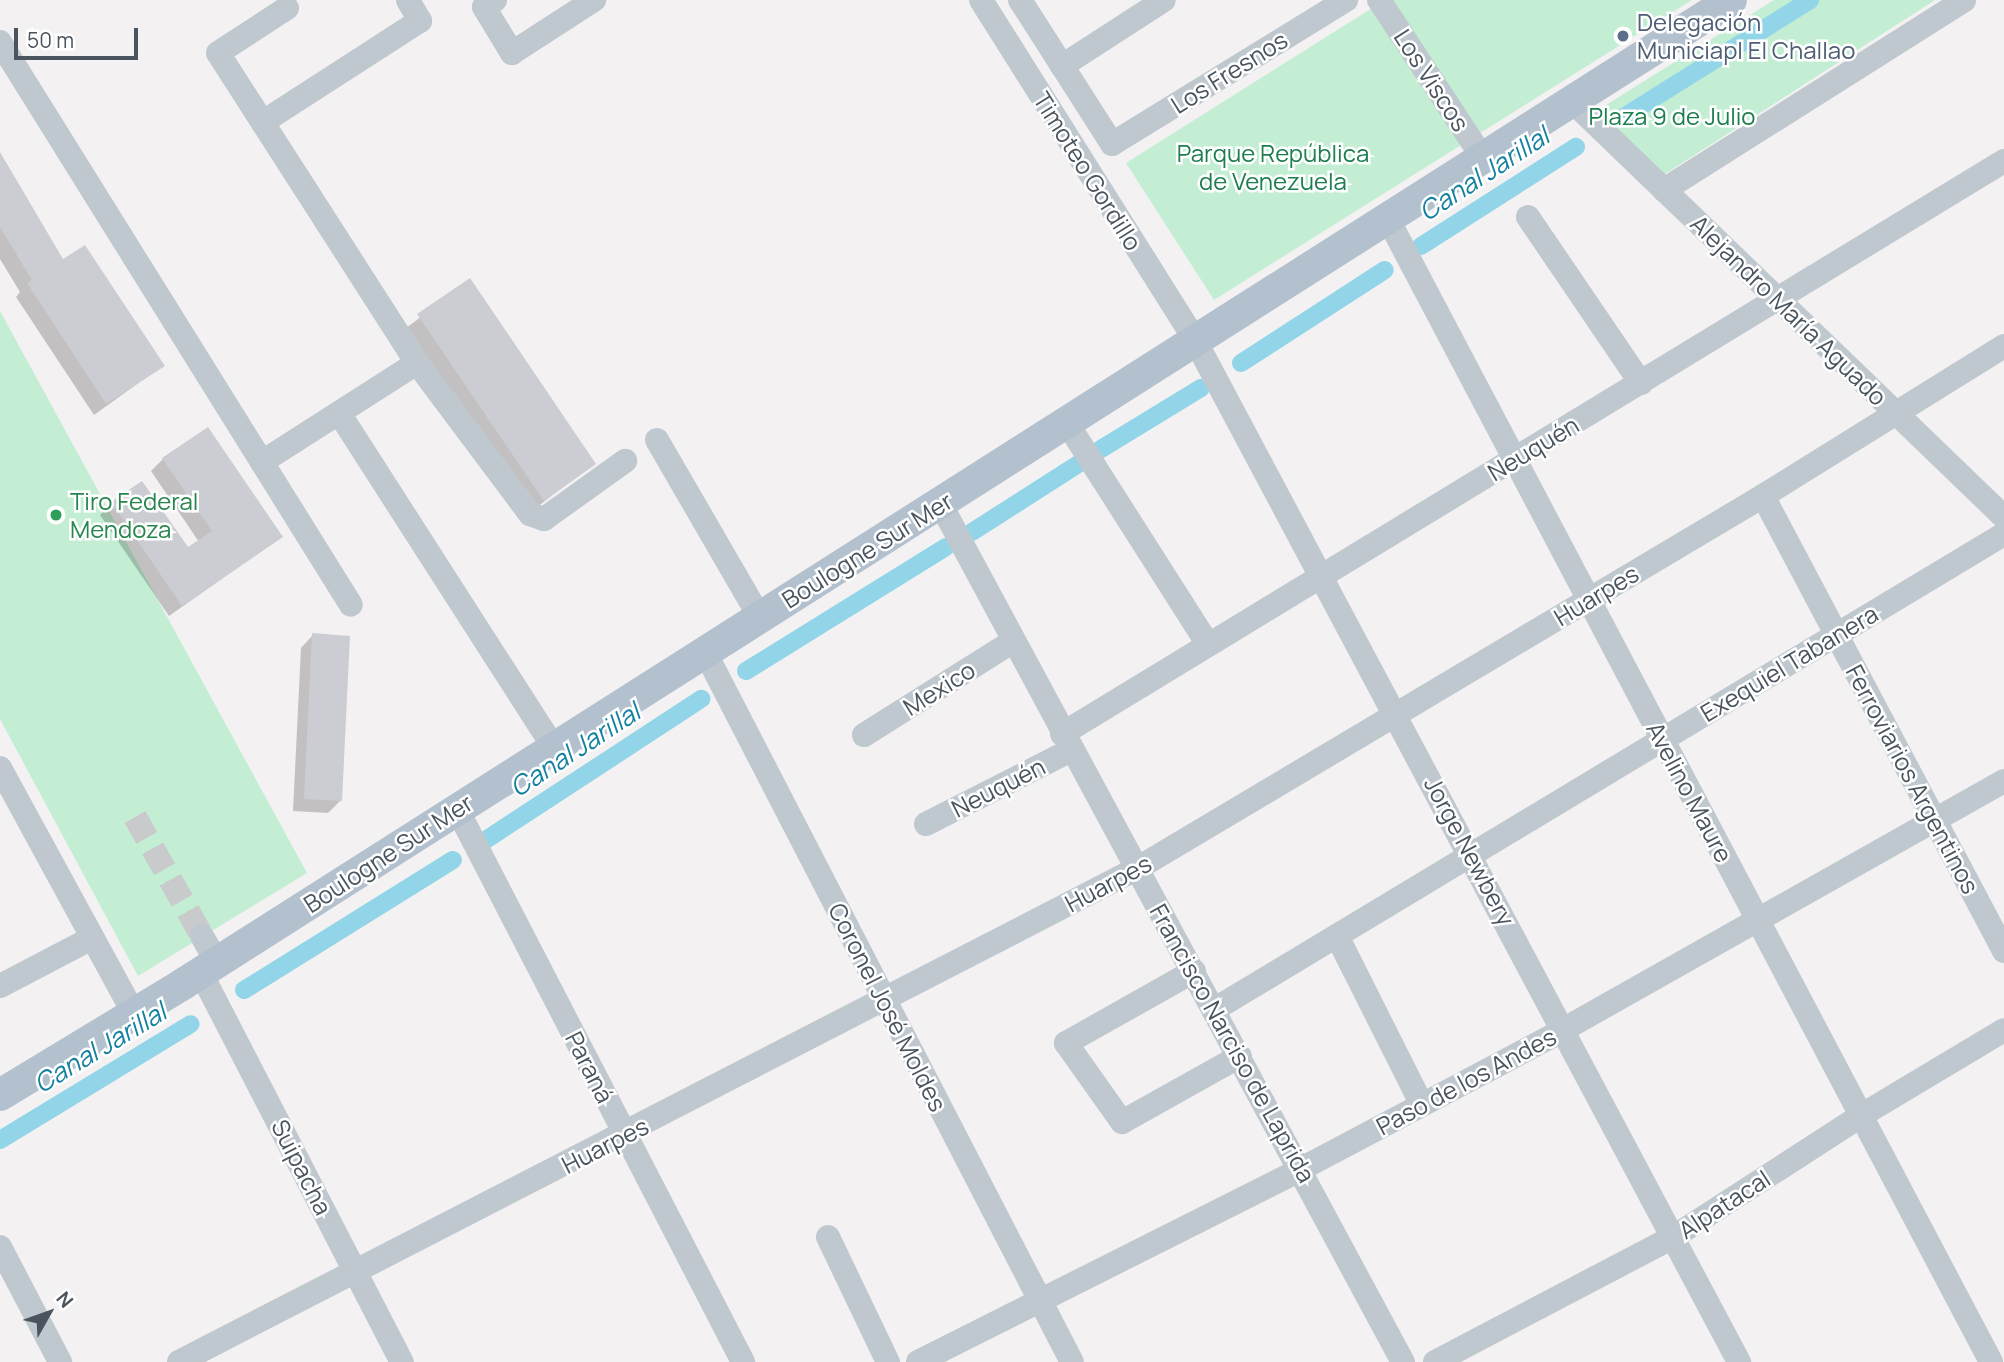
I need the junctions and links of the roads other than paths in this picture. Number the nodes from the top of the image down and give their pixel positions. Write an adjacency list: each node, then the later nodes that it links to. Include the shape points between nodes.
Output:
1 (408, 0): 15 (street, via 420,21)
2 (495, 0): 3 (street, via 484,7 512,53)
3 (594, 0)
4 (981, 0): 22 (street, Timoteo Gordillo)
5 (1020, 0): 13 (street)
6 (1164, 0): 13 (street)
7 (1346, 0): 13 (street, Los Fresnos, via 1112,144)
8 (1379, 0): 16 (street, Los Viscos)
9 (1731, 0): 14 (main road, Boulogne Sur Mer)
10 (1964, 0): 18 (street)
11 (287, 8): 15 (street, via 219,52)
12 (0, 42): 32 (street)
13 (1062, 66)
14 (1573, 102): 16 (main road, Boulogne Sur Mer); 18 (street, Alejandro María Aguado)
15 (263, 122): 24 (street)
16 (1484, 160): 20 (main road, Boulogne Sur Mer)
17 (2004, 161): 21 (street, Neuquén)
18 (1664, 190): 21 (street, Alejandro María Aguado)
19 (1528, 217): 25 (street)
20 (1389, 221): 22 (main road, Boulogne Sur Mer); 30 (street, Avelino Maure)
21 (1779, 301): 25 (street, Neuquén); 27 (street, Alejandro María Aguado)
22 (1196, 342): 28 (main road, Boulogne Sur Mer); 37 (street, Jorge Newbery)
23 (2004, 345): 27 (street, Huarpes)
24 (417, 363): 26 (street); 31 (street, via 530,514 544,519)
25 (1641, 383): 30 (street, Neuquén)
26 (339, 413): 32 (street); 49 (street)
27 (1897, 413): 33 (street, Huarpes); 35 (street, Alejandro María Aguado)
28 (1068, 423): 34 (main road, Boulogne Sur Mer); 43 (street)
29 (657, 440): 40 (street)
30 (1513, 460): 37 (street, Neuquén); 38 (street, Avelino Maure)
31 (625, 461)
32 (261, 463): 39 (street)
33 (1763, 496): 38 (street, Huarpes); 41 (street, Ferroviarios Argentinos)
34 (940, 503): 40 (main road, Boulogne Sur Mer); 42 (street, Francisco Narciso de Laprida)
35 (2004, 517)
36 (2004, 534): 41 (street, Exequiel Tabanera)
37 (1322, 575): 43 (street, Neuquén); 45 (street, Jorge Newbery)
38 (1588, 600): 45 (street, Huarpes); 47 (street, Avelino Maure)
39 (351, 605)
40 (760, 618): 44 (main road, Boulogne Sur Mer)
41 (1836, 634): 47 (street, Exequiel Tabanera); 53 (street, Ferroviarios Argentinos)
42 (1013, 642): 46 (street, Mexico); 48 (street, Francisco Narciso de Laprida)
43 (1208, 644): 48 (street, Neuquén)
44 (705, 652): 49 (main road, Boulogne Sur Mer); 64 (street, Coronel José Moldes)
45 (1397, 715): 55 (street, Jorge Newbery); 56 (street, Huarpes)
46 (864, 735)
47 (1662, 740): 55 (street, Exequiel Tabanera); 57 (street, Avelino Maure)
48 (1067, 742): 54 (street, Neuquén); 56 (street, Francisco Narciso de Laprida)
49 (555, 749): 52 (main road, Boulogne Sur Mer)
50 (0, 768): 59 (street)
51 (2004, 781): 53 (street, Paso de los Andes)
52 (457, 809): 61 (main road, Boulogne Sur Mer); 73 (street, Paraná)
53 (1935, 820): 57 (street, Paso de los Andes); 60 (street, Ferroviarios Argentinos)
54 (926, 824)
55 (1472, 855): 58 (street, Exequiel Tabanera); 67 (street, Jorge Newbery)
56 (1138, 868): 62 (street, Francisco Narciso de Laprida); 64 (street, Huarpes)
57 (1758, 919): 67 (street, Paso de los Andes); 72 (street, Avelino Maure)
58 (1337, 936): 65 (street, Exequiel Tabanera); 71 (street)
59 (92, 938): 63 (street); 66 (street)
60 (2004, 951)
61 (207, 957): 66 (main road, Boulogne Sur Mer); 78 (street, Suipacha)
62 (1194, 971): 65 (street, Francisco Narciso de Laprida); 69 (street, via 1066,1043 1122,1122)
63 (0, 986)
64 (885, 1001): 73 (street, Huarpes); 79 (street, Coronel José Moldes)
65 (1215, 1009): 69 (street, Francisco Narciso de Laprida)
66 (134, 1014): 70 (main road, Boulogne Sur Mer)
67 (1566, 1028): 71 (street, Paso de los Andes); 75 (street, Jorge Newbery)
68 (2004, 1030): 72 (street, Alpatacal)
69 (1240, 1056): 74 (street, Francisco Narciso de Laprida)
70 (0, 1095)
71 (1422, 1105): 74 (street, Paso de los Andes)
72 (1862, 1115): 75 (street, Alpatacal); 90 (street, Avelino Maure)
73 (625, 1134): 78 (street, Huarpes); 83 (street, Paraná)
74 (1301, 1169): 79 (street, Paso de los Andes); 87 (street, Francisco Narciso de Laprida)
75 (1675, 1236): 88 (street, Alpatacal); 89 (street, Jorge Newbery)
76 (828, 1237): 84 (street)
77 (0, 1247): 80 (street)
78 (356, 1272): 81 (street, Huarpes); 82 (street, Suipacha)
79 (1040, 1300): 85 (street, Paso de los Andes); 86 (street, Coronel José Moldes)
80 (60, 1362)
81 (178, 1362)
82 (402, 1362)
83 (743, 1362)
84 (888, 1362)
85 (918, 1362)
86 (1072, 1362)
87 (1403, 1362)
88 (1435, 1362)
89 (1739, 1362)
90 (1991, 1362)

